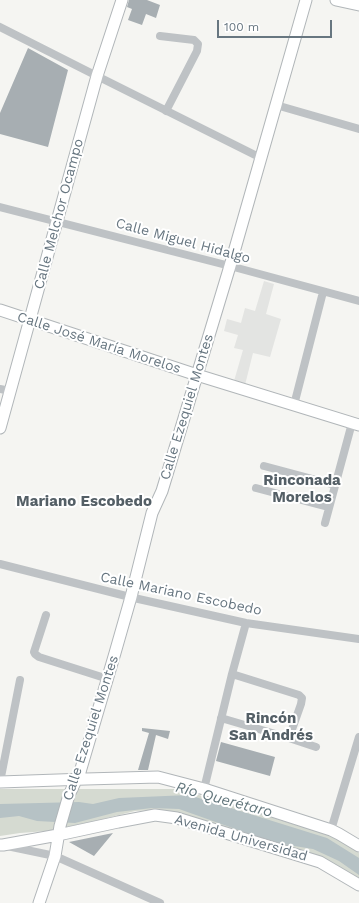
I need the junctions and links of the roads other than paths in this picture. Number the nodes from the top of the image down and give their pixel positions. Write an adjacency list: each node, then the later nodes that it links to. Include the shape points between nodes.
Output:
1 (122, 0): 7 (main road, Calle Melchor Ocampo)
2 (306, 0): 8 (main road, Calle Ezequiel Montes)
3 (336, 0): 4 (main road)
4 (359, 5)
5 (0, 27): 7 (street)
6 (160, 36): 9 (street, via 194,40 198,44 197,51)
7 (97, 76): 9 (street); 13 (main road, Calle Melchor Ocampo)
8 (276, 105): 10 (street); 11 (main road, Calle Ezequiel Montes)
9 (166, 110): 11 (street)
10 (359, 128)
11 (261, 158): 14 (main road, Calle Ezequiel Montes)
12 (0, 207): 13 (street, Calle Miguel Hidalgo)
13 (57, 221): 14 (street, Calle Miguel Hidalgo); 18 (main road, Calle Melchor Ocampo)
14 (230, 266): 15 (street, Calle Miguel Hidalgo); 19 (main road, Calle Ezequiel Montes)
15 (323, 292): 16 (street, Calle Miguel Hidalgo); 21 (street)
16 (359, 302)
17 (0, 310): 18 (main road, Calle José María Morelos)
18 (30, 320): 19 (main road, Calle José María Morelos); 20 (main road, Calle Melchor Ocampo)
19 (197, 375): 21 (main road, Calle José María Morelos); 30 (main road, Calle Ezequiel Montes, via 162,491 152,513)
20 (5, 390): 23 (main road, Calle Melchor Ocampo)
21 (294, 405): 22 (main road, Calle José María Morelos)
22 (355, 424): 25 (street)
23 (0, 428)
24 (264, 466): 25 (street)
25 (335, 485): 27 (street)
26 (256, 488): 27 (street)
27 (328, 508): 28 (street)
28 (324, 523)
29 (0, 564): 30 (street, Calle Mariano Escobedo)
30 (131, 597): 32 (street, Calle Mariano Escobedo); 35 (main road, Calle Ezequiel Montes)
31 (46, 615): 35 (street, via 35,654)
32 (246, 623): 33 (street, Calle Mariano Escobedo); 34 (street)
33 (359, 639)
34 (232, 674): 37 (street); 39 (street, via 302,698)
35 (108, 678): 41 (main road, Calle Ezequiel Montes)
36 (20, 680): 42 (street)
37 (221, 718): 39 (street); 43 (street)
38 (359, 737): 45 (street)
39 (289, 738): 40 (street)
40 (316, 747)
41 (76, 779): 42 (main road); 43 (main road, via 158,778); 44 (main road, Calle Ezequiel Montes)
42 (0, 782)
43 (204, 789): 45 (main road)
44 (59, 830): 46 (main road, Avenida Universidad); 48 (main road, Calle Ezequiel Montes); 49 (main road, Avenida Universidad, via 155,815 177,818 320,862)
45 (331, 830): 47 (main road)
46 (1, 845): 48 (street)
47 (359, 846)
48 (55, 856): 50 (main road, Calle Ezequiel Montes); 51 (street)
49 (359, 885)
50 (39, 903)
51 (160, 903)

